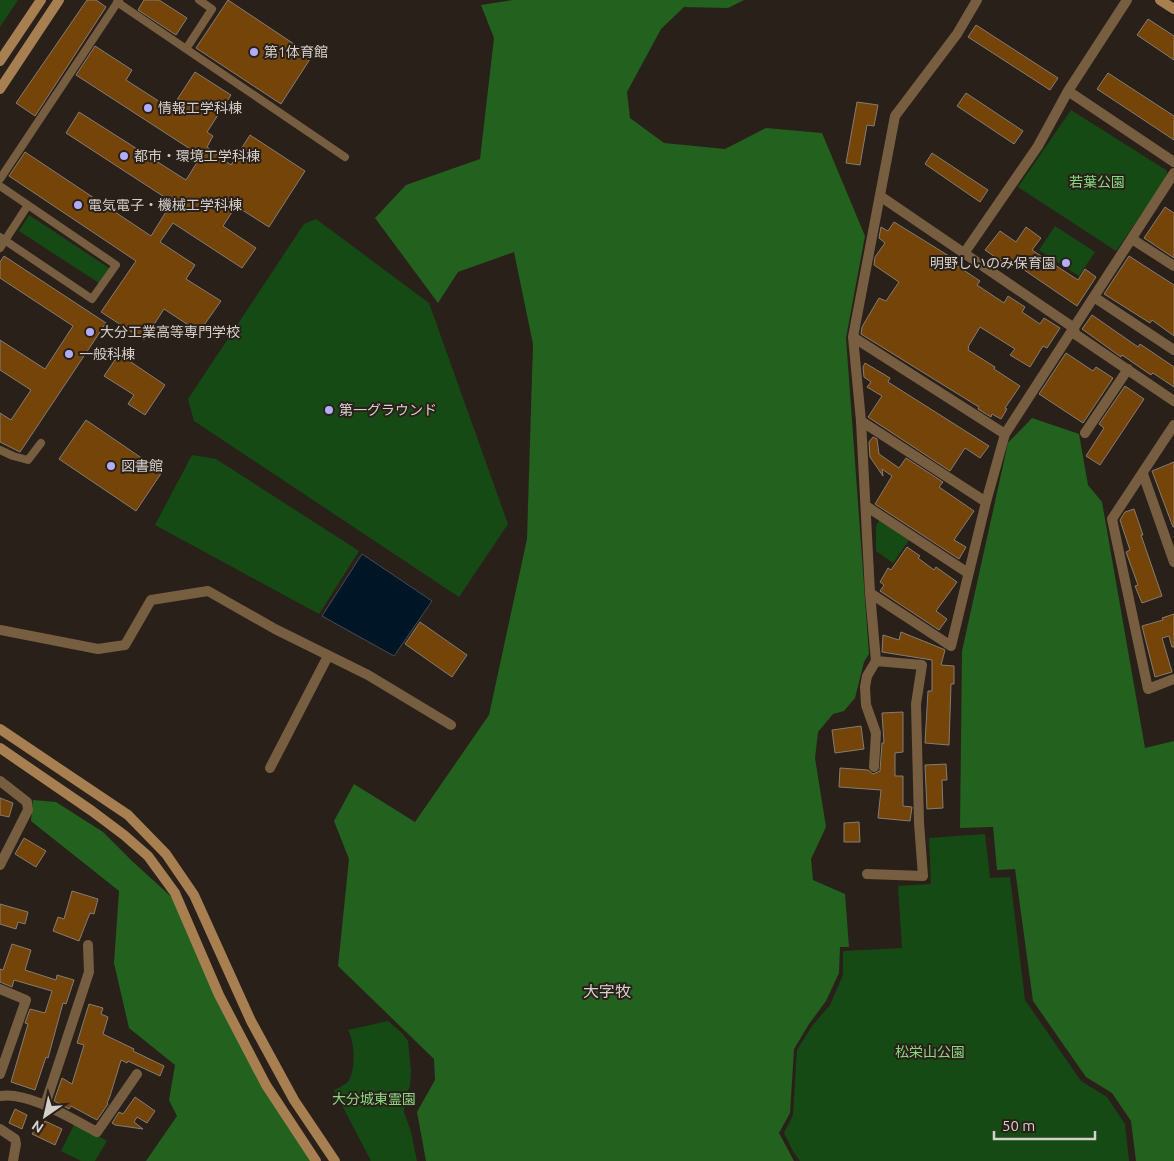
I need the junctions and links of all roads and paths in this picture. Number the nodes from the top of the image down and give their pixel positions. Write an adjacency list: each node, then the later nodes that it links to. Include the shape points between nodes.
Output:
1 (41, 0): 10 (street)
2 (59, 0): 11 (street)
3 (199, 0): 9 (lane, via 212,9)
4 (977, 0): 18 (street, via 957,34 895,116)
5 (1127, 0): 12 (street)
6 (1160, 0): 8 (street)
7 (118, 1): 9 (lane); 15 (lane)
8 (1174, 9)
9 (186, 49): 13 (lane)
10 (0, 61)
11 (0, 89)
12 (1068, 90): 14 (street); 23 (street, via 1038,146)
13 (345, 157)
14 (1174, 162)
15 (0, 179)
16 (1172, 180): 21 (street)
17 (0, 186): 19 (lane)
18 (880, 196): 23 (street); 27 (street)
19 (28, 205): 20 (lane); 20 (lane, via 116,265 92,299)
20 (2, 238): 22 (lane)
21 (1132, 239): 24 (street); 25 (street)
22 (0, 248)
23 (965, 252): 26 (street)
24 (1174, 266)
25 (1094, 298): 26 (street); 28 (street)
26 (1074, 328): 29 (street, via 1075,334); 34 (street)
27 (853, 337): 31 (street); 34 (street)
28 (1174, 350)
29 (1128, 369): 30 (street); 33 (street)
30 (1174, 400)
31 (861, 421): 38 (street); 39 (street)
32 (1174, 425): 37 (street)
33 (1085, 433)
34 (1004, 434): 38 (street)
35 (41, 443): 36 (lane, via 28,460)
36 (0, 450)
37 (1142, 474): 40 (street); 46 (street, via 1112,519 1148,689)
38 (986, 502): 41 (street)
39 (866, 506): 41 (street); 42 (street)
40 (1174, 562)
41 (968, 574): 42 (street, via 951,646)
42 (870, 593): 45 (street)
43 (0, 630): 44 (street, via 98,649 125,645 151,600 208,591)
44 (328, 656): 47 (street, via 368,675); 51 (street)
45 (876, 662): 50 (street, via 867,676 865,687 866,705 876,733); 54 (street, via 922,665 916,704 923,876)
46 (1174, 679)
47 (451, 725)
48 (0, 729): 64 (street, via 128,815 166,854 194,895 251,1021 294,1100)
49 (0, 748): 63 (street, via 92,811 148,856 175,893 219,995 266,1085)
50 (874, 767)
51 (270, 768)
52 (0, 781): 53 (street, via 27,802 28,810)
53 (0, 867)
54 (867, 874)
55 (88, 945): 60 (street, via 89,972)
56 (0, 989): 57 (street, via 26,1000)
57 (0, 1074)
58 (137, 1074): 60 (street, via 97,1132)
59 (0, 1096): 60 (street, via 10,1094)
60 (45, 1106)
61 (0, 1130): 62 (street, via 15,1139)
62 (13, 1161)
63 (316, 1161)
64 (335, 1161)

